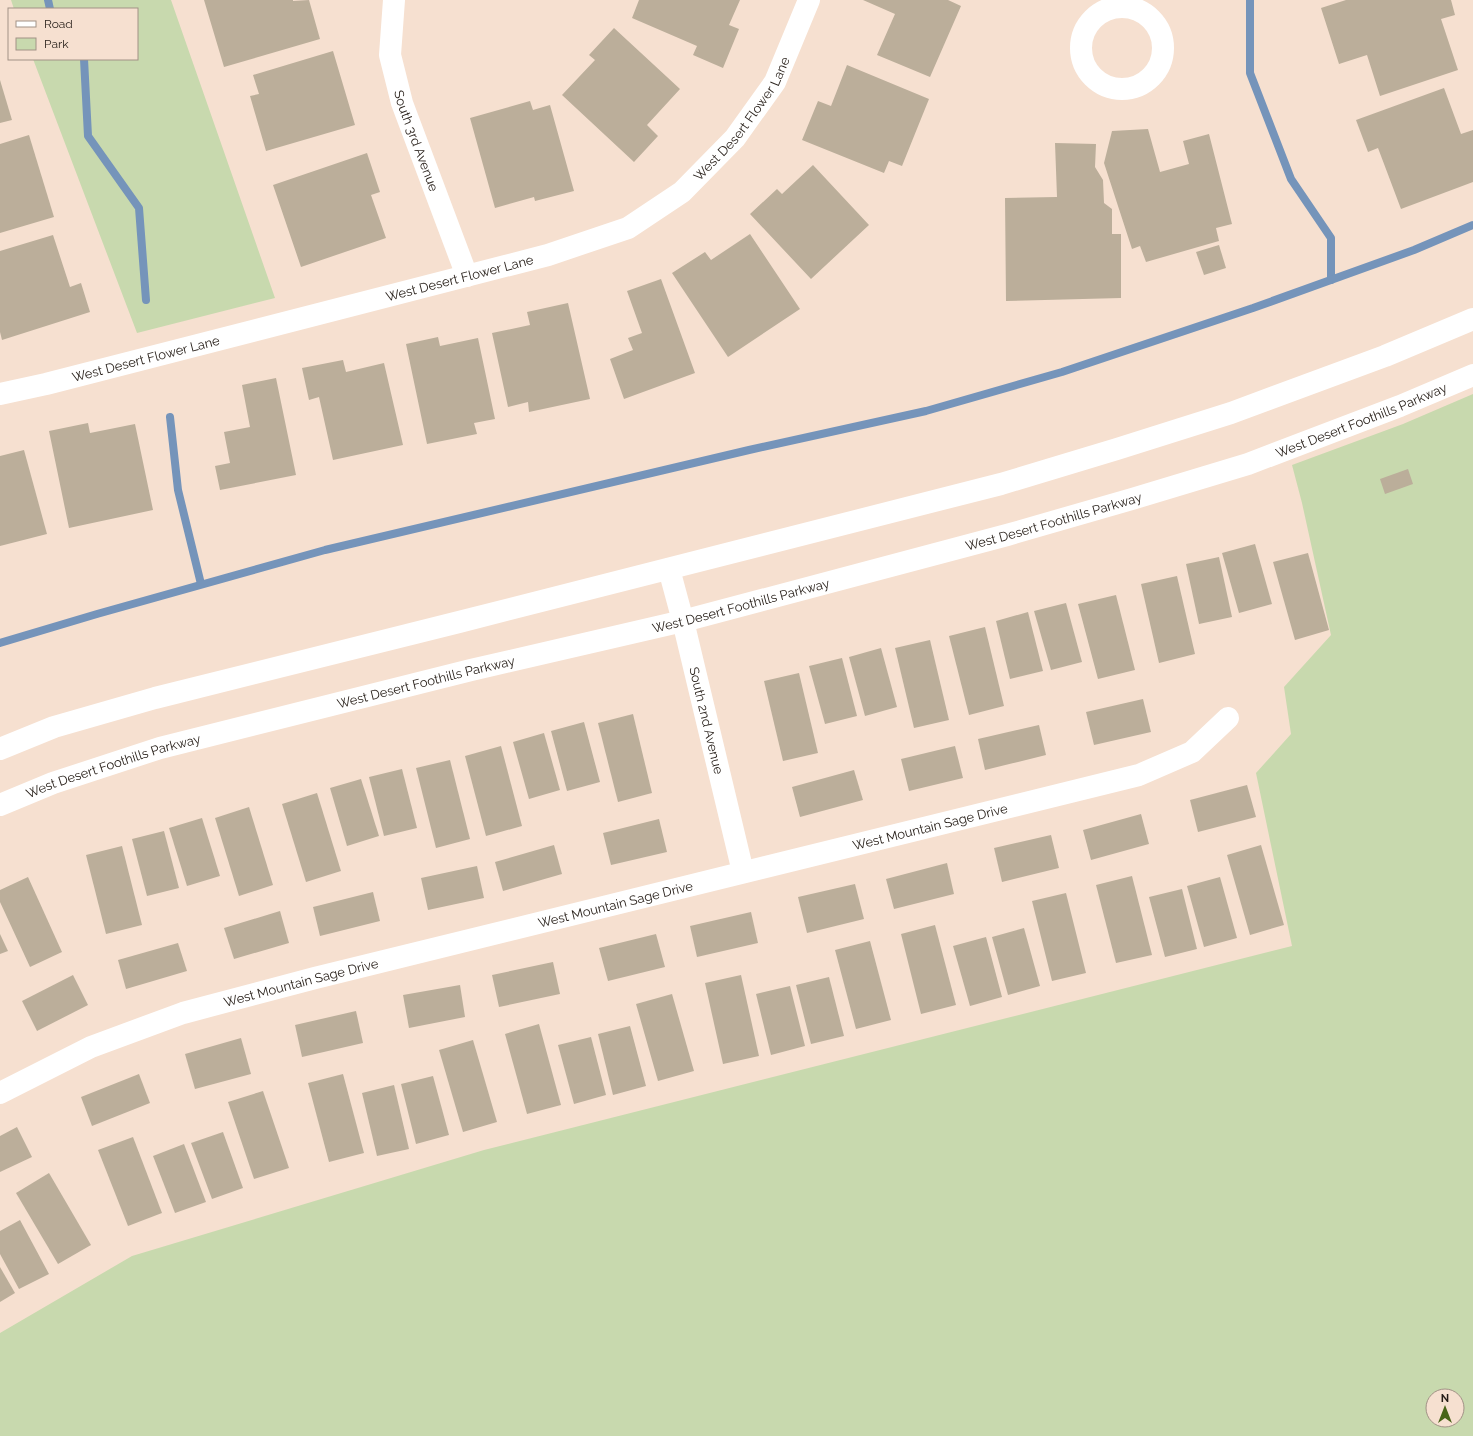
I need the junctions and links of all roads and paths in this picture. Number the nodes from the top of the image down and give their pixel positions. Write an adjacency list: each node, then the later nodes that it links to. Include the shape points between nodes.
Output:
1 (394, 0): 3 (street, South 3rd Avenue, via 390,54 402,103)
2 (809, 0): 3 (street, West Desert Flower Lane, via 775,82 735,138 682,192 628,228 548,255)
3 (467, 276): 6 (street, West Desert Flower Lane)
4 (1473, 319): 7 (street, via 1384,356 1231,413 1118,449 1001,484)
5 (1473, 374): 8 (street, West Desert Foothills Parkway, via 1400,406 1248,464 1007,535)
6 (0, 394)
7 (669, 569): 8 (street, South 2nd Avenue); 10 (street, via 155,698 54,727)
8 (683, 621): 11 (street, West Desert Foothills Parkway, via 471,670 160,748 52,783); 12 (street, South 2nd Avenue)
9 (1228, 718): 12 (street, West Mountain Sage Drive, via 1192,752 1139,775)
10 (0, 749)
11 (0, 805)
12 (743, 872): 13 (street, West Mountain Sage Drive, via 183,1013 91,1047)
13 (0, 1093)

